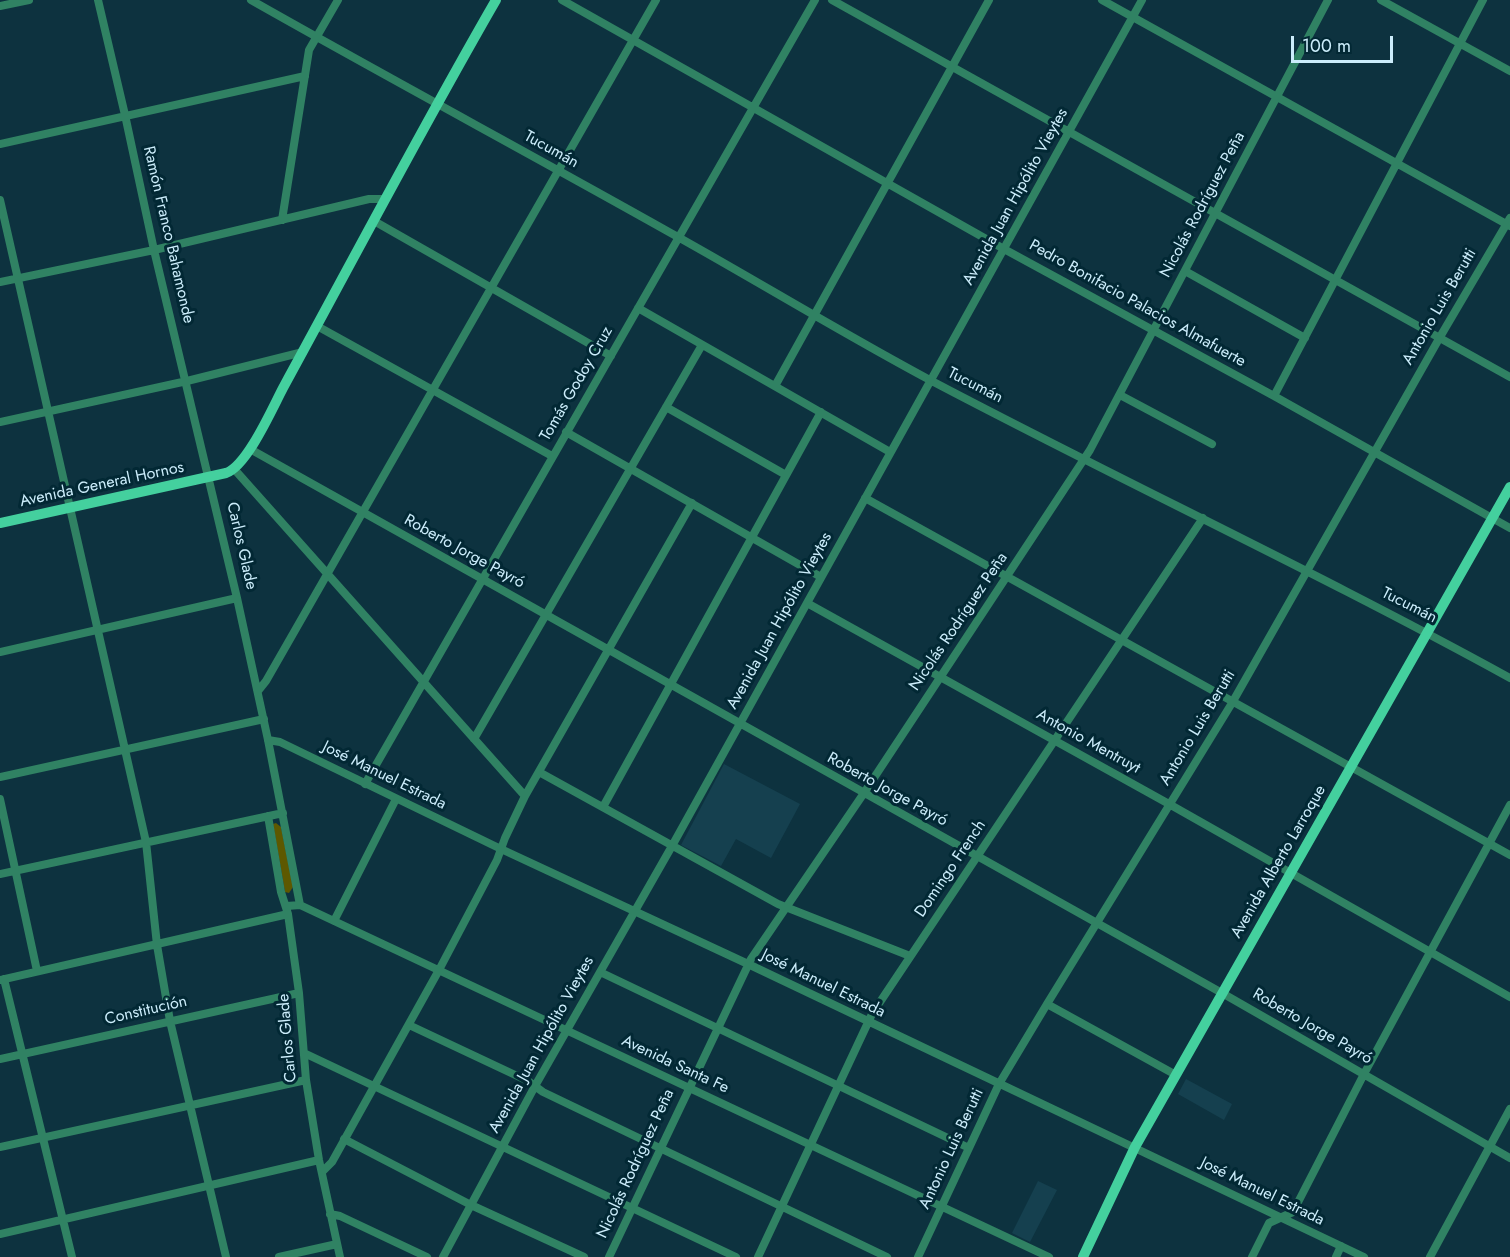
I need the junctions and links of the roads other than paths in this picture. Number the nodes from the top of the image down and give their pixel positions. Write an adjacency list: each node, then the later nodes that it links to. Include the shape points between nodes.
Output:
1 (29, 0): 16 (street)
2 (98, 0): 27 (street, Ramón Franco Bahamonde)
3 (251, 0): 18 (street)
4 (338, 0): 18 (street)
5 (496, 0): 25 (main road)
6 (562, 0): 19 (street, Pedro Bonifacio Palacios Almafuerte)
7 (656, 0): 19 (street)
8 (815, 0): 26 (street, Tomás Godoy Cruz)
9 (832, 0): 21 (street)
10 (989, 0): 21 (street)
11 (1102, 0): 17 (street)
12 (1142, 0): 17 (street, Avenida Juan Hipólito Vieytes)
13 (1328, 0): 24 (street, Nicolás Rodríguez Peña)
14 (1381, 0): 20 (street)
15 (1483, 0): 20 (street)
16 (0, 6)
17 (1133, 17): 24 (street); 28 (street, Avenida Juan Hipólito Vieytes)
18 (315, 37): 23 (street); 25 (street)
19 (634, 40): 26 (street, Pedro Bonifacio Palacios Almafuerte); 31 (street)
20 (1460, 44): 22 (street); 30 (street)
21 (953, 66): 28 (street); 32 (street)
22 (1510, 71)
23 (305, 76): 27 (street); 36 (street)
24 (1276, 97): 30 (street); 35 (street, Nicolás Rodríguez Peña)
25 (436, 105): 31 (street, Tucumán); 33 (main road)
26 (753, 108): 32 (street, Pedro Bonifacio Palacios Almafuerte); 39 (street, Tomás Godoy Cruz)
27 (125, 115): 29 (street); 40 (street, Ramón Franco Bahamonde)
28 (1070, 131): 35 (street); 41 (street, Avenida Juan Hipólito Vieytes)
29 (0, 144)
30 (1398, 164): 38 (street); 44 (street)
31 (558, 171): 39 (street, Tucumán); 46 (street)
32 (887, 183): 41 (street, Pedro Bonifacio Palacios Almafuerte); 48 (street)
33 (385, 199): 36 (street, via 369,199); 37 (main road)
34 (0, 200): 43 (street)
35 (1216, 213): 42 (street, Nicolás Rodríguez Peña); 44 (street)
36 (282, 220): 40 (street)
37 (374, 221): 46 (street); 49 (main road)
38 (1509, 223): 51 (street, Antonio Luis Berutti)
39 (679, 237): 47 (street, Tomás Godoy Cruz); 48 (street, Tucumán)
40 (154, 249): 43 (street); 58 (street, Ramón Franco Bahamonde)
41 (1004, 249): 50 (street, Pedro Bonifacio Palacios Almafuerte); 57 (street, Avenida Juan Hipólito Vieytes)
42 (1185, 270): 50 (street, Nicolás Rodríguez Peña); 52 (street)
43 (18, 277): 45 (street); 64 (street)
44 (1336, 279): 51 (street); 52 (street)
45 (0, 282)
46 (492, 288): 55 (street); 60 (street)
47 (638, 308): 53 (street); 55 (street, Tomás Godoy Cruz)
48 (814, 316): 57 (street, Tucumán); 59 (street)
49 (317, 326): 54 (main road); 60 (street)
50 (1154, 331): 61 (street, Nicolás Rodríguez Peña); 62 (street, Pedro Bonifacio Palacios Almafuerte)
51 (1440, 337): 56 (street); 71 (street, Antonio Luis Berutti)
52 (1305, 338): 62 (street)
53 (702, 345): 59 (street); 63 (street)
54 (303, 352): 58 (street); 69 (main road)
55 (611, 356): 67 (street, Tomás Godoy Cruz)
56 (1510, 377)
57 (930, 380): 70 (street, Avenida Juan Hipólito Vieytes); 73 (street, Tucumán)
58 (187, 381): 64 (street); 77 (street, Ramón Franco Bahamonde)
59 (775, 386): 65 (street)
60 (433, 390): 72 (street); 82 (street)
61 (1120, 395): 68 (street); 73 (street, Nicolás Rodríguez Peña)
62 (1274, 396): 71 (street, Pedro Bonifacio Palacios Almafuerte)
63 (666, 407): 74 (street); 76 (street)
64 (48, 411): 66 (street); 81 (street)
65 (821, 412): 70 (street); 76 (street)
66 (0, 422)
67 (566, 432): 72 (street, Tomás Godoy Cruz); 74 (street)
68 (1212, 444)
69 (250, 449): 75 (main road); 82 (street, Roberto Jorge Payró)
70 (890, 452): 79 (street, Avenida Juan Hipólito Vieytes)
71 (1374, 453): 84 (street, Pedro Bonifacio Palacios Almafuerte); 88 (street, Antonio Luis Berutti)
72 (552, 456): 92 (street, Tomás Godoy Cruz)
73 (1085, 458): 83 (street, Tucumán); 91 (street, Nicolás Rodríguez Peña)
74 (631, 469): 80 (street); 95 (street)
75 (235, 470): 77 (main road, Avenida General Hornos); 89 (street)
76 (786, 475): 87 (street)
77 (210, 477): 81 (main road, Avenida General Hornos); 93 (street, Carlos Glade)
78 (1510, 487): 84 (main road, Avenida Alberto Larroque)
79 (865, 498): 90 (street, Avenida Juan Hipólito Vieytes); 91 (street)
80 (692, 503): 87 (street); 99 (street)
81 (71, 507): 85 (main road, Avenida General Hornos); 96 (street)
82 (363, 512): 89 (street); 92 (street, Roberto Jorge Payró)
83 (1203, 518): 88 (street, Tucumán); 98 (street, Domingo French)
84 (1492, 518): 86 (street, Pedro Bonifacio Palacios Almafuerte); 97 (main road, Avenida Alberto Larroque)
85 (0, 523)
86 (1510, 528)
87 (752, 537): 90 (street); 104 (street)
88 (1308, 572): 97 (street, Tucumán); 106 (street, Antonio Luis Berutti)
89 (327, 574): 103 (street); 105 (street)
90 (821, 577): 94 (street, Avenida Juan Hipólito Vieytes)
91 (1007, 577): 98 (street); 101 (street, Nicolás Rodríguez Peña)
92 (482, 579): 95 (street, Roberto Jorge Payró); 103 (street, Tomás Godoy Cruz)
93 (237, 598): 96 (street); 105 (street, Carlos Glade)
94 (807, 603): 101 (street, Antonio Mentruyt); 108 (street, Avenida Juan Hipólito Vieytes)
95 (546, 615): 99 (street, Roberto Jorge Payró); 109 (street)
96 (98, 630): 100 (street); 112 (street)
97 (1426, 632): 102 (street, Tucumán); 113 (main road, Avenida Alberto Larroque)
98 (1121, 641): 106 (street); 111 (street, Domingo French)
99 (607, 651): 104 (street, Roberto Jorge Payró); 114 (street)
100 (0, 652)
101 (941, 676): 111 (street, Antonio Mentruyt); 117 (street, Nicolás Rodríguez Peña)
102 (1510, 678)
103 (423, 681): 109 (street); 116 (street, Tomás Godoy Cruz)
104 (670, 686): 108 (street, Roberto Jorge Payró); 123 (street)
105 (258, 691): 107 (street, Carlos Glade)
106 (1232, 703): 113 (street); 121 (street, Antonio Luis Berutti)
107 (264, 719): 110 (street, Carlos Glade); 112 (street)
108 (739, 725): 117 (street, Roberto Jorge Payró); 128 (street, Avenida Juan Hipólito Vieytes)
109 (474, 739): 118 (street)
110 (268, 740): 116 (street, José Manuel Estrada, via 280,742); 124 (street, Carlos Glade)
111 (1055, 741): 121 (street, Antonio Mentruyt); 131 (street, Domingo French)
112 (125, 749): 115 (street); 126 (street)
113 (1349, 768): 127 (street); 133 (main road, Avenida Alberto Larroque)
114 (539, 772): 118 (street); 123 (street)
115 (0, 777)
116 (365, 784): 120 (street, José Manuel Estrada)
117 (864, 794): 131 (street, Roberto Jorge Payró); 136 (street, Nicolás Rodríguez Peña)
118 (525, 796): 129 (street)
119 (0, 799): 132 (street)
120 (396, 799): 129 (street, José Manuel Estrada); 139 (street)
121 (1169, 804): 133 (street, Antonio Mentruyt); 140 (street, Antonio Luis Berutti)
122 (1510, 805): 127 (street)
123 (603, 807): 128 (street)
124 (283, 813): 125 (street); 135 (street, Carlos Glade)
125 (268, 816): 126 (street); 137 (street, Carlos Glade, via 281,892)
126 (146, 842): 132 (street); 141 (street)
127 (1489, 844): 130 (street); 142 (street)
128 (672, 846): 136 (street); 138 (street, Avenida Juan Hipólito Vieytes)
129 (501, 849): 138 (street, José Manuel Estrada); 145 (street)
130 (1510, 855)
131 (977, 858): 140 (street, Roberto Jorge Payró); 143 (street, Domingo French)
132 (16, 870): 134 (street); 146 (street)
133 (1290, 873): 142 (street, Antonio Mentruyt); 150 (main road, Avenida Alberto Larroque)
134 (0, 874)
135 (300, 905): 137 (street, Avenida Santa Fe); 139 (street, Avenida Santa Fe)
136 (786, 907): 143 (street); 144 (street, Nicolás Rodríguez Peña)
137 (288, 910): 141 (street, Avenida Santa Fe); 149 (street, Carlos Glade)
138 (634, 910): 144 (street, José Manuel Estrada); 147 (street, Avenida Juan Hipólito Vieytes)
139 (334, 921): 145 (street, Avenida Santa Fe)
140 (1098, 924): 150 (street, Roberto Jorge Payró); 152 (street, Antonio Luis Berutti)
141 (157, 945): 146 (street, Avenida Santa Fe); 153 (street)
142 (1431, 953): 151 (street, Antonio Mentruyt); 161 (street)
143 (910, 956): 154 (street, Domingo French)
144 (748, 964): 154 (street, José Manuel Estrada); 156 (street, Nicolás Rodríguez Peña)
145 (439, 970): 155 (street); 157 (street, Avenida Santa Fe)
146 (37, 971): 148 (street, Avenida Santa Fe)
147 (600, 972): 156 (street); 157 (street, Avenida Juan Hipólito Vieytes)
148 (2, 980): 159 (street)
149 (299, 993): 153 (street, Constitución); 158 (street, Carlos Glade)
150 (1222, 993): 161 (street, Roberto Jorge Payró); 162 (main road, Avenida Alberto Larroque)
151 (1510, 997)
152 (1047, 1004): 162 (street); 164 (street, Antonio Luis Berutti)
153 (170, 1021): 159 (street, Constitución); 169 (street)
154 (867, 1021): 164 (street, José Manuel Estrada); 165 (street, Domingo French)
155 (409, 1025): 166 (street); 167 (street)
156 (717, 1028): 165 (street); 168 (street, Nicolás Rodríguez Peña)
157 (567, 1030): 167 (street, Avenida Juan Hipólito Vieytes); 168 (street, Avenida Santa Fe)
158 (304, 1053): 163 (street, Carlos Glade); 166 (street)
159 (22, 1054): 160 (street, Constitución); 171 (street)
160 (0, 1059)
161 (1365, 1074): 176 (street, Roberto Jorge Payró); 189 (street, via 1293,1212)
162 (1176, 1075): 179 (main road, Avenida Alberto Larroque)
163 (306, 1080): 169 (street); 181 (street, Carlos Glade)
164 (999, 1084): 178 (street, Antonio Luis Berutti); 179 (street, José Manuel Estrada)
165 (837, 1085): 173 (street, Domingo French); 178 (street)
166 (374, 1086): 172 (street); 175 (street)
167 (535, 1086): 175 (street, Avenida Juan Hipólito Vieytes); 177 (street)
168 (689, 1088): 173 (street, Avenida Santa Fe); 177 (street, Nicolás Rodríguez Peña)
169 (190, 1105): 171 (street); 183 (street)
170 (1510, 1109): 176 (street)
171 (43, 1138): 174 (street); 190 (street)
172 (344, 1139): 182 (street); 184 (street)
173 (810, 1144): 185 (street, Domingo French); 186 (street, Avenida Santa Fe)
174 (0, 1147)
175 (502, 1147): 184 (street, Avenida Juan Hipólito Vieytes); 187 (street)
176 (1490, 1147): 180 (street, Roberto Jorge Payró); 211 (street)
177 (660, 1148): 185 (street); 187 (street, Nicolás Rodríguez Peña)
178 (969, 1148): 186 (street, Antonio Luis Berutti)
179 (1136, 1148): 189 (street, José Manuel Estrada); 207 (main road, Avenida Alberto Larroque)
180 (1510, 1158)
181 (319, 1160): 182 (street, Carlos Glade); 183 (street)
182 (322, 1172): 188 (street, Carlos Glade)
183 (209, 1187): 190 (street); 195 (street)
184 (471, 1205): 199 (street, Avenida Juan Hipólito Vieytes); 200 (street)
185 (781, 1205): 203 (street, Domingo French); 204 (street)
186 (942, 1207): 205 (street, Antonio Luis Berutti); 206 (street, Avenida Santa Fe)
187 (632, 1208): 201 (street, Nicolás Rodríguez Peña); 202 (street)
188 (330, 1214): 192 (street, Carlos Glade); 198 (street)
189 (1281, 1218): 193 (street, José Manuel Estrada); 208 (street, via 1266,1226)
190 (63, 1220): 191 (street); 194 (street)
191 (0, 1234)
192 (337, 1244): 196 (street); 197 (street, Carlos Glade)
193 (1341, 1246): 209 (street); 210 (street, José Manuel Estrada)
194 (72, 1257)
195 (226, 1257)
196 (279, 1257)
197 (340, 1257)
198 (427, 1257)
199 (443, 1257)
200 (584, 1257)
201 (609, 1257)
202 (736, 1257)
203 (758, 1257)
204 (887, 1257)
205 (918, 1257)
206 (1049, 1257)
207 (1083, 1257)
208 (1252, 1257)
209 (1336, 1257)
210 (1364, 1257)
211 (1430, 1257)

